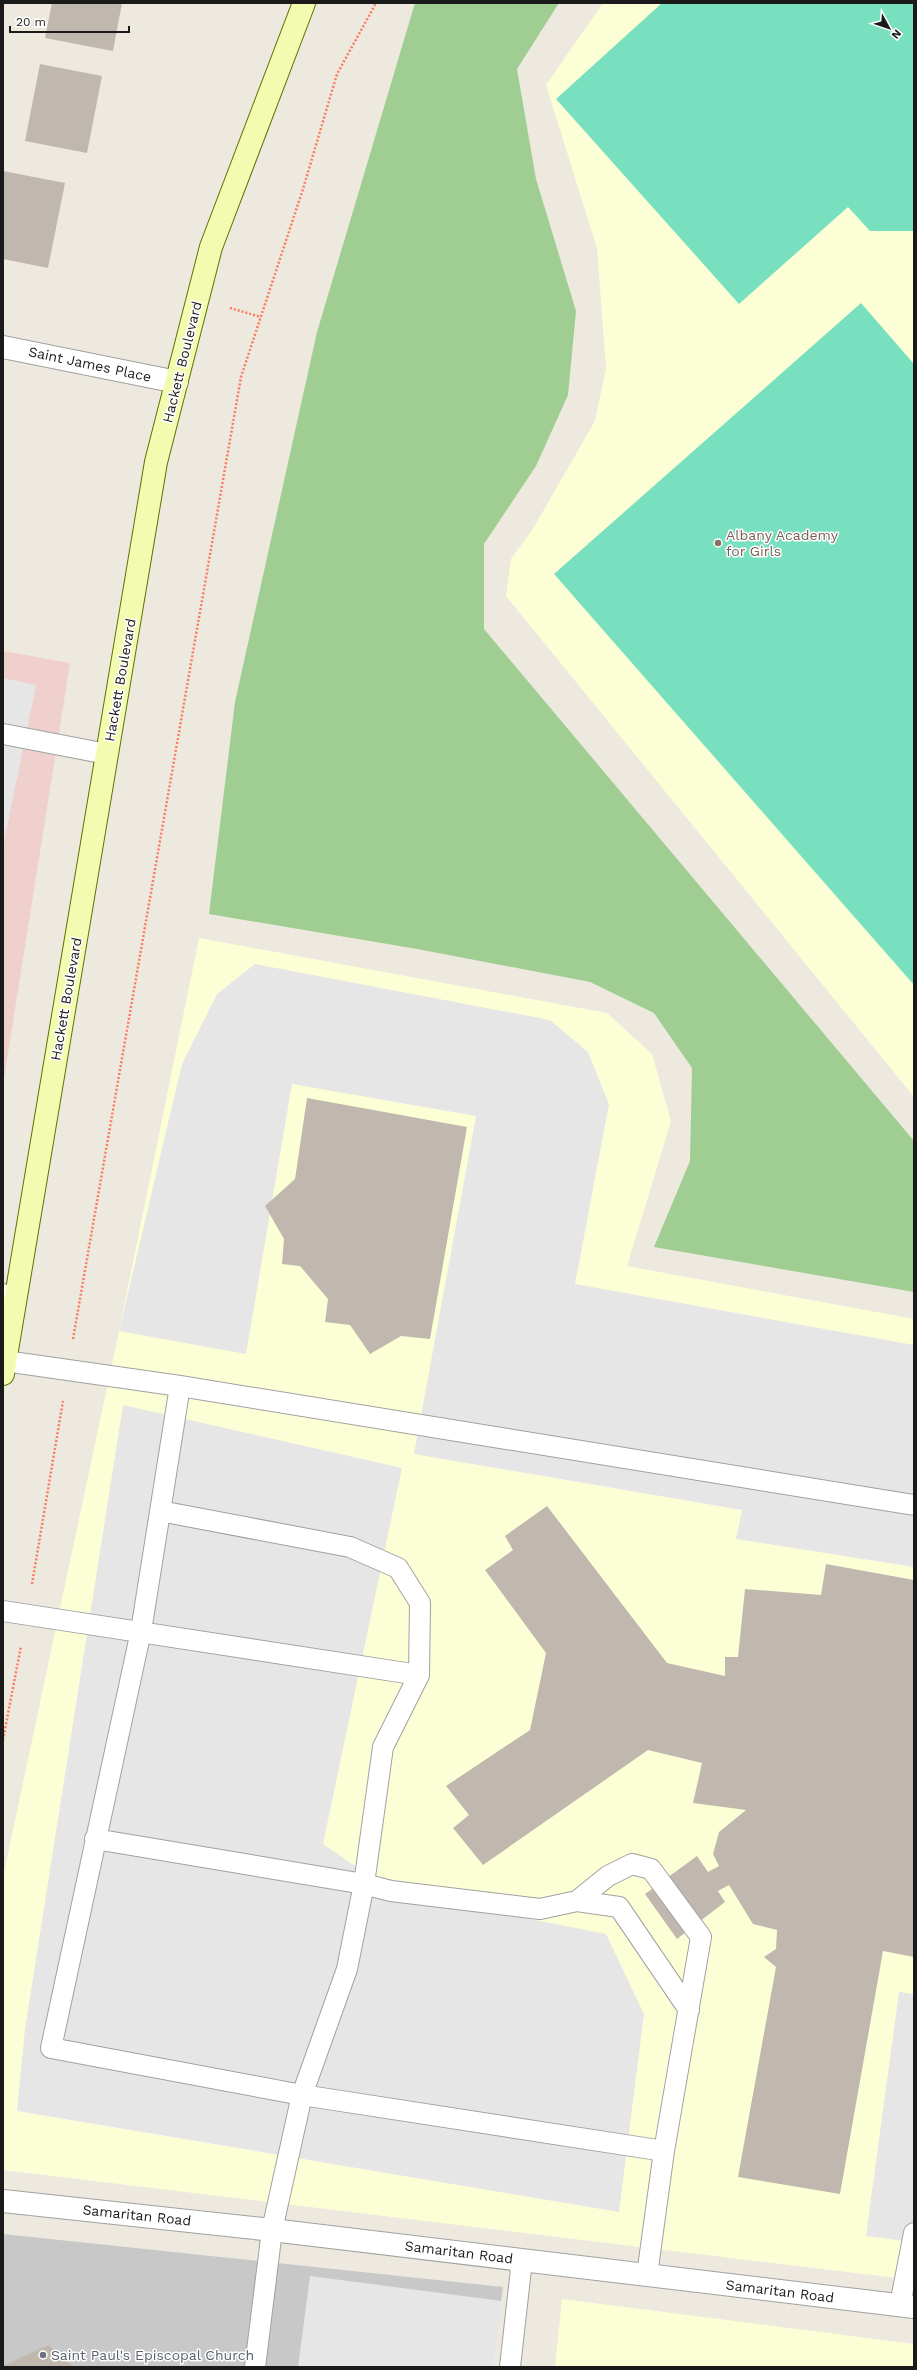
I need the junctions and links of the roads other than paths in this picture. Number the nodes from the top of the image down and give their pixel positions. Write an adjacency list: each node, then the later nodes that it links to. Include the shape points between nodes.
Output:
1 (304, 3): 3 (street, Hackett Boulevard, via 211,247)
2 (3, 347): 3 (street, Saint James Place)
3 (176, 382): 5 (street, Hackett Boulevard, via 156,462)
4 (3, 734): 5 (lane)
5 (107, 754): 6 (street, Hackett Boulevard)
6 (9, 1300): 7 (street, Hackett Boulevard)
7 (4, 1368): 8 (lane, via 68,1371)
8 (180, 1386): 9 (lane); 10 (lane)
9 (914, 1505)
10 (160, 1511): 12 (lane); 13 (lane, via 350,1547 398,1568 420,1603)
11 (3, 1611): 12 (lane)
12 (141, 1631): 13 (lane); 14 (lane)
13 (419, 1675): 15 (lane, via 383,1747)
14 (96, 1839): 15 (lane); 18 (lane, via 51,2048)
15 (364, 1884): 16 (lane, via 391,1891 540,1909); 18 (lane, via 347,1969)
16 (577, 1901): 17 (lane, via 619,1906); 17 (lane, via 608,1876 632,1864 650,1869 701,1937)
17 (689, 2010): 19 (lane)
18 (302, 2095): 19 (lane); 21 (lane)
19 (664, 2151): 24 (lane)
20 (3, 2201): 21 (street, Samaritan Road)
21 (272, 2230): 23 (street, Samaritan Road); 26 (lane)
22 (914, 2233): 25 (lane)
23 (522, 2260): 24 (street, Samaritan Road); 27 (lane)
24 (647, 2275): 25 (street, Samaritan Road)
25 (907, 2306)
26 (255, 2367)
27 (510, 2367)

